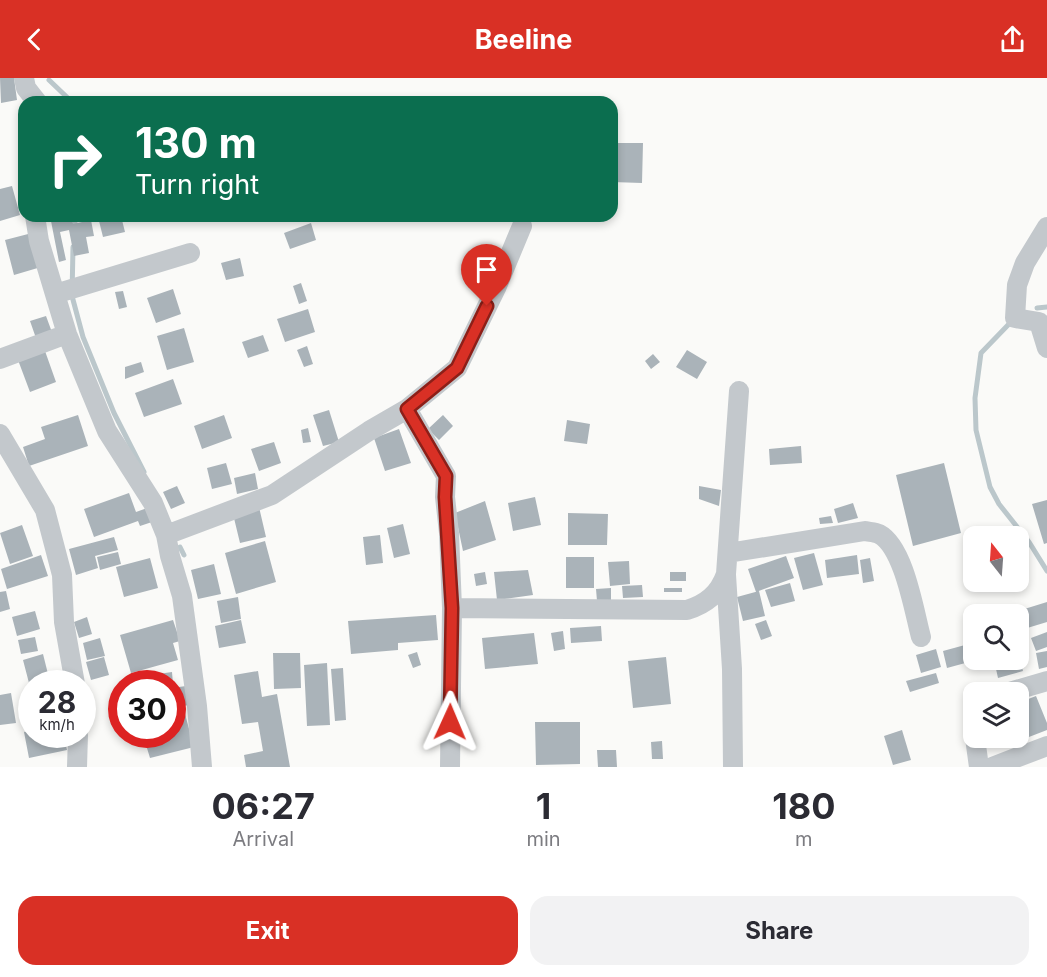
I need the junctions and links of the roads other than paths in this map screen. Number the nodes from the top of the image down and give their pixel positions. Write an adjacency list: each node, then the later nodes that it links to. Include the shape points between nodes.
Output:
1 (24, 78): 2 (street)
2 (32, 96)
3 (36, 222): 7 (street)
4 (522, 226): 12 (street, via 457,368)
5 (1047, 227): 9 (street, via 1025,263 1017,285 1015,318 1039,322)
6 (190, 253): 7 (street)
7 (55, 294): 8 (street)
8 (67, 334): 10 (street); 14 (street, via 107,431 153,503)
9 (1047, 348)
10 (0, 359)
11 (739, 391): 15 (street)
12 (407, 409): 14 (street, via 272,495); 17 (street, via 446,476)
13 (0, 434): 19 (street, via 45,510 62,575 64,622)
14 (166, 535): 26 (street, via 182,596)
15 (728, 553): 16 (street); 18 (street, via 865,531 879,534 889,542 902,567)
16 (726, 574): 17 (street, via 714,596 687,610); 28 (street)
17 (452, 608): 27 (street)
18 (921, 637)
19 (73, 670)
20 (1047, 681): 21 (street)
21 (1029, 686)
22 (1047, 746): 30 (street)
23 (77, 748): 25 (street)
24 (976, 748): 29 (street)
25 (76, 767)
26 (202, 767)
27 (450, 767)
28 (733, 767)
29 (979, 767)
30 (992, 767)

